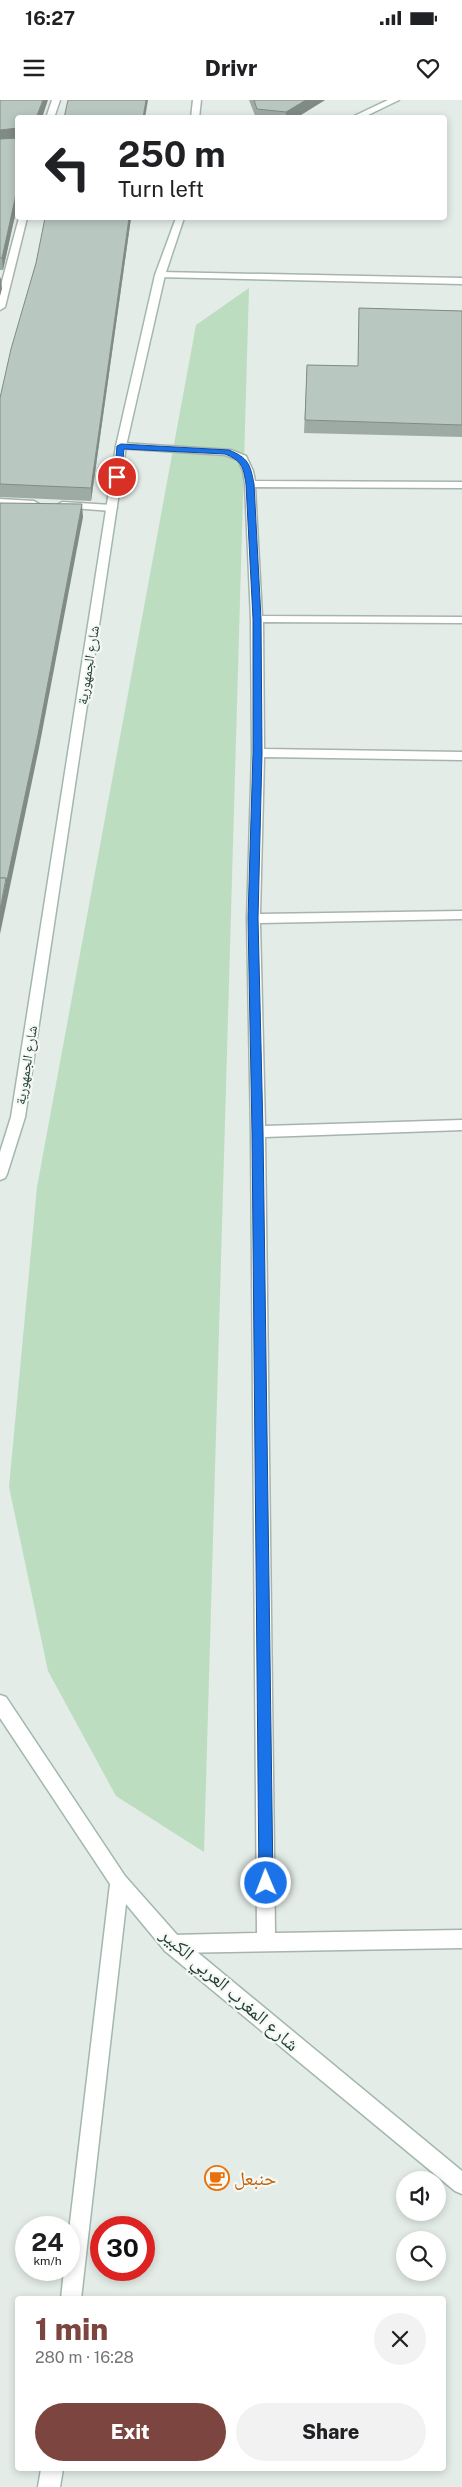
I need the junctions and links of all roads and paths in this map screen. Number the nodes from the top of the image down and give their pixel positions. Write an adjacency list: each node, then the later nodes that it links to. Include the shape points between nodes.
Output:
1 (56, 100): 4 (street)
2 (197, 100): 5 (street)
3 (396, 100): 6 (street)
4 (51, 115)
5 (195, 115)
6 (361, 115)
7 (22, 220): 9 (street)
8 (179, 220): 10 (street, شارع الجمهورية)
9 (5, 272): 12 (street)
10 (160, 275): 11 (street); 13 (street, شارع الجمهورية)
11 (461, 280)
12 (0, 307)
13 (121, 446): 14 (street, via 226,452 242,458); 17 (street, شارع الجمهورية)
14 (250, 484): 15 (street); 18 (street)
15 (462, 485)
16 (0, 502): 17 (street)
17 (112, 508): 24 (street, شارع الجمهورية)
18 (257, 619): 19 (street); 20 (street)
19 (462, 620)
20 (258, 753): 21 (street); 23 (street)
21 (462, 756)
22 (462, 915): 23 (street)
23 (253, 918): 26 (street)
24 (18, 1116): 27 (street, شارع الجمهورية); 28 (street, شارع الجمهورية)
25 (462, 1125): 26 (street)
26 (258, 1132): 32 (street)
27 (0, 1150)
28 (0, 1174)
29 (1, 1703): 30 (street, شارع المغرب العربي الكبير)
30 (119, 1882): 33 (street, شارع المغرب العربي الكبير); 35 (street)
31 (462, 1939): 32 (street)
32 (266, 1943): 33 (street)
33 (172, 1944): 34 (street, شارع المغرب العربي الكبير)
34 (462, 2184)
35 (71, 2296)
36 (52, 2471): 37 (street)
37 (50, 2487)

